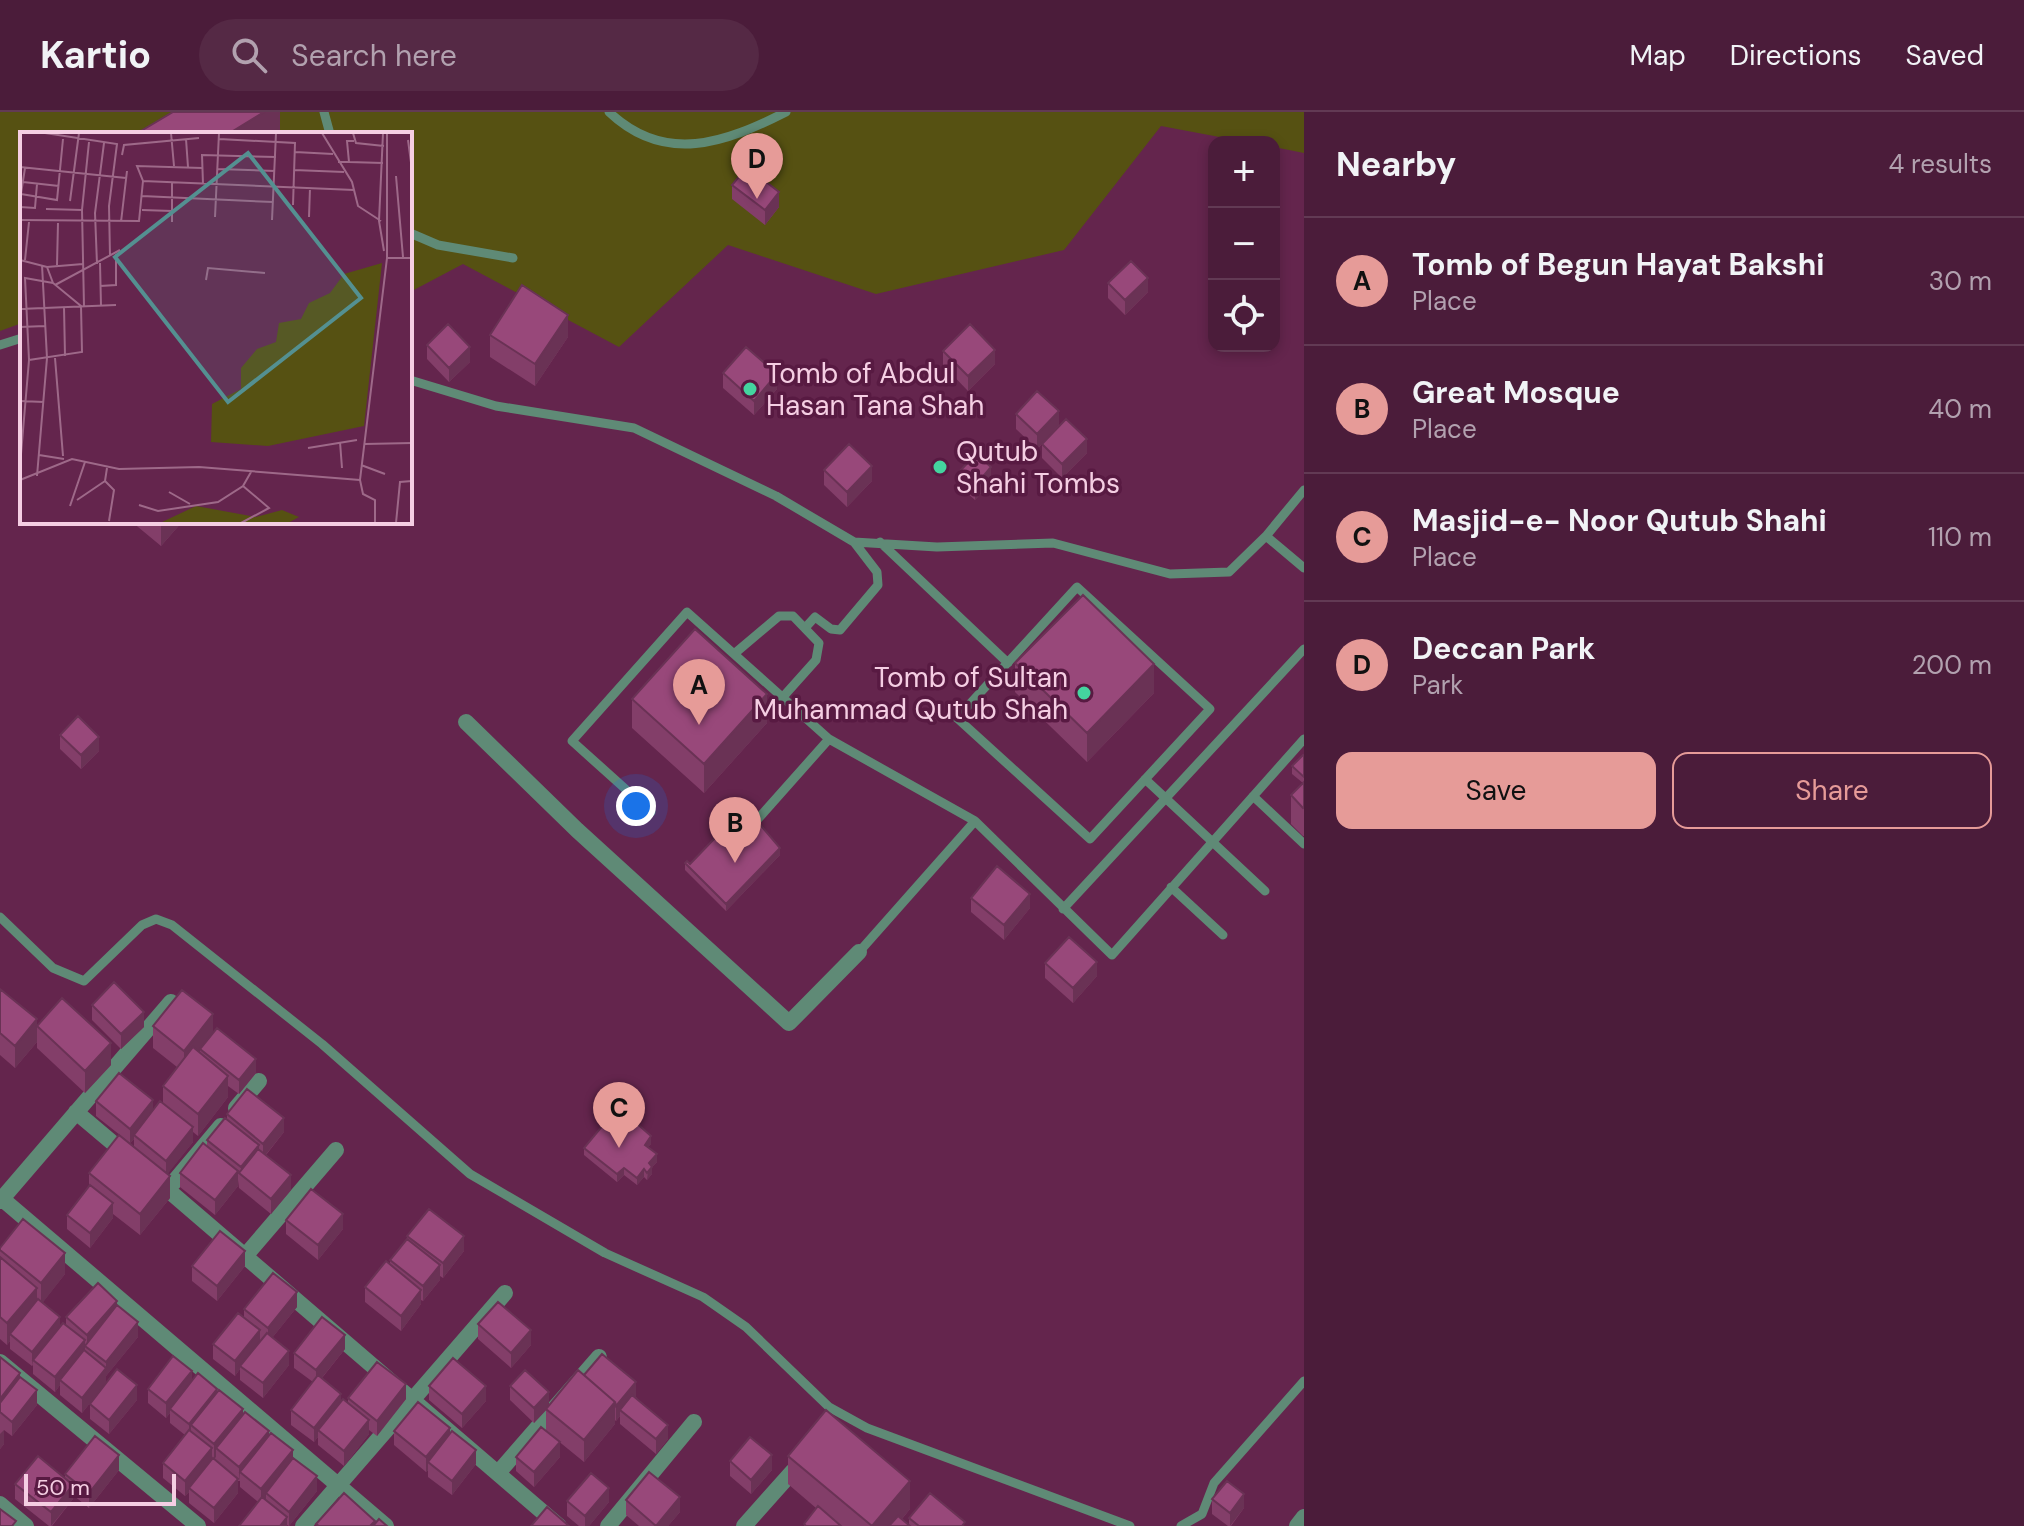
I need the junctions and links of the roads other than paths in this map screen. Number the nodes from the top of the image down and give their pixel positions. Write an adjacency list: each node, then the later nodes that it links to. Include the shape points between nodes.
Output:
1 (324, 112): 6 (lane)
2 (609, 112): 5 (lane)
3 (624, 112): 5 (lane)
4 (786, 112): 5 (lane, via 719,141 676,145 647,139)
5 (624, 126)
6 (329, 132)
7 (412, 234): 8 (lane, via 438,245)
8 (513, 258)
9 (20, 339): 10 (lane)
10 (0, 345)
11 (412, 381): 14 (lane, via 496,406 634,428 776,496)
12 (1304, 490): 13 (lane)
13 (1266, 536): 15 (lane, via 1229,572 1170,574 1053,543 937,547); 16 (lane)
14 (854, 542): 15 (lane); 17 (lane, via 877,572 878,585 840,630 815,617)
15 (880, 542): 20 (lane)
16 (1304, 568)
17 (805, 628): 19 (lane, via 793,616 779,616); 21 (lane, via 819,643 816,660)
18 (1304, 649): 27 (lane)
19 (734, 654): 21 (lane); 28 (lane, via 687,612 572,741)
20 (1008, 663): 25 (lane, via 957,718 1090,839); 25 (lane, via 1077,587 1210,709)
21 (782, 698): 23 (lane)
22 (466, 722): 38 (street, via 789,1023)
23 (829, 739): 29 (lane); 30 (lane)
24 (1304, 739): 26 (lane)
25 (1145, 779): 27 (lane)
26 (1253, 796): 31 (lane); 32 (lane)
27 (1167, 800): 31 (lane); 35 (lane)
28 (651, 812)
29 (757, 820)
30 (975, 821): 35 (lane); 38 (lane)
31 (1212, 841): 33 (lane); 34 (lane)
32 (1304, 844)
33 (1171, 887): 35 (lane, via 1112,955); 37 (lane)
34 (1265, 891)
35 (1063, 909)
36 (0, 917): 64 (lane, via 53,968 84,981 142,925 156,919 172,925 322,1044 470,1174 605,1253 703,1297 746,1327 829,1407 867,1428)
37 (1223, 935)
38 (859, 952)
39 (171, 1002): 41 (street)
40 (259, 1081): 43 (street)
41 (76, 1112): 43 (street); 44 (street)
42 (336, 1150): 45 (street)
43 (168, 1189): 45 (street)
44 (1, 1199): 54 (street)
45 (246, 1255): 50 (street)
46 (505, 1293): 50 (street)
47 (599, 1357): 53 (street)
48 (0, 1362): 58 (street)
49 (1304, 1381): 65 (lane, via 1214,1483 1202,1514)
50 (415, 1401): 53 (street); 54 (street)
51 (694, 1422): 62 (street)
52 (793, 1471): 63 (street)
53 (498, 1473): 61 (street)
54 (339, 1485): 59 (street); 60 (street)
55 (0, 1504): 57 (street)
56 (1304, 1517): 66 (street)
57 (26, 1526)
58 (198, 1526)
59 (303, 1526)
60 (386, 1526)
61 (559, 1526)
62 (608, 1526)
63 (744, 1526)
64 (1130, 1526)
65 (1181, 1526)
66 (1297, 1526)

